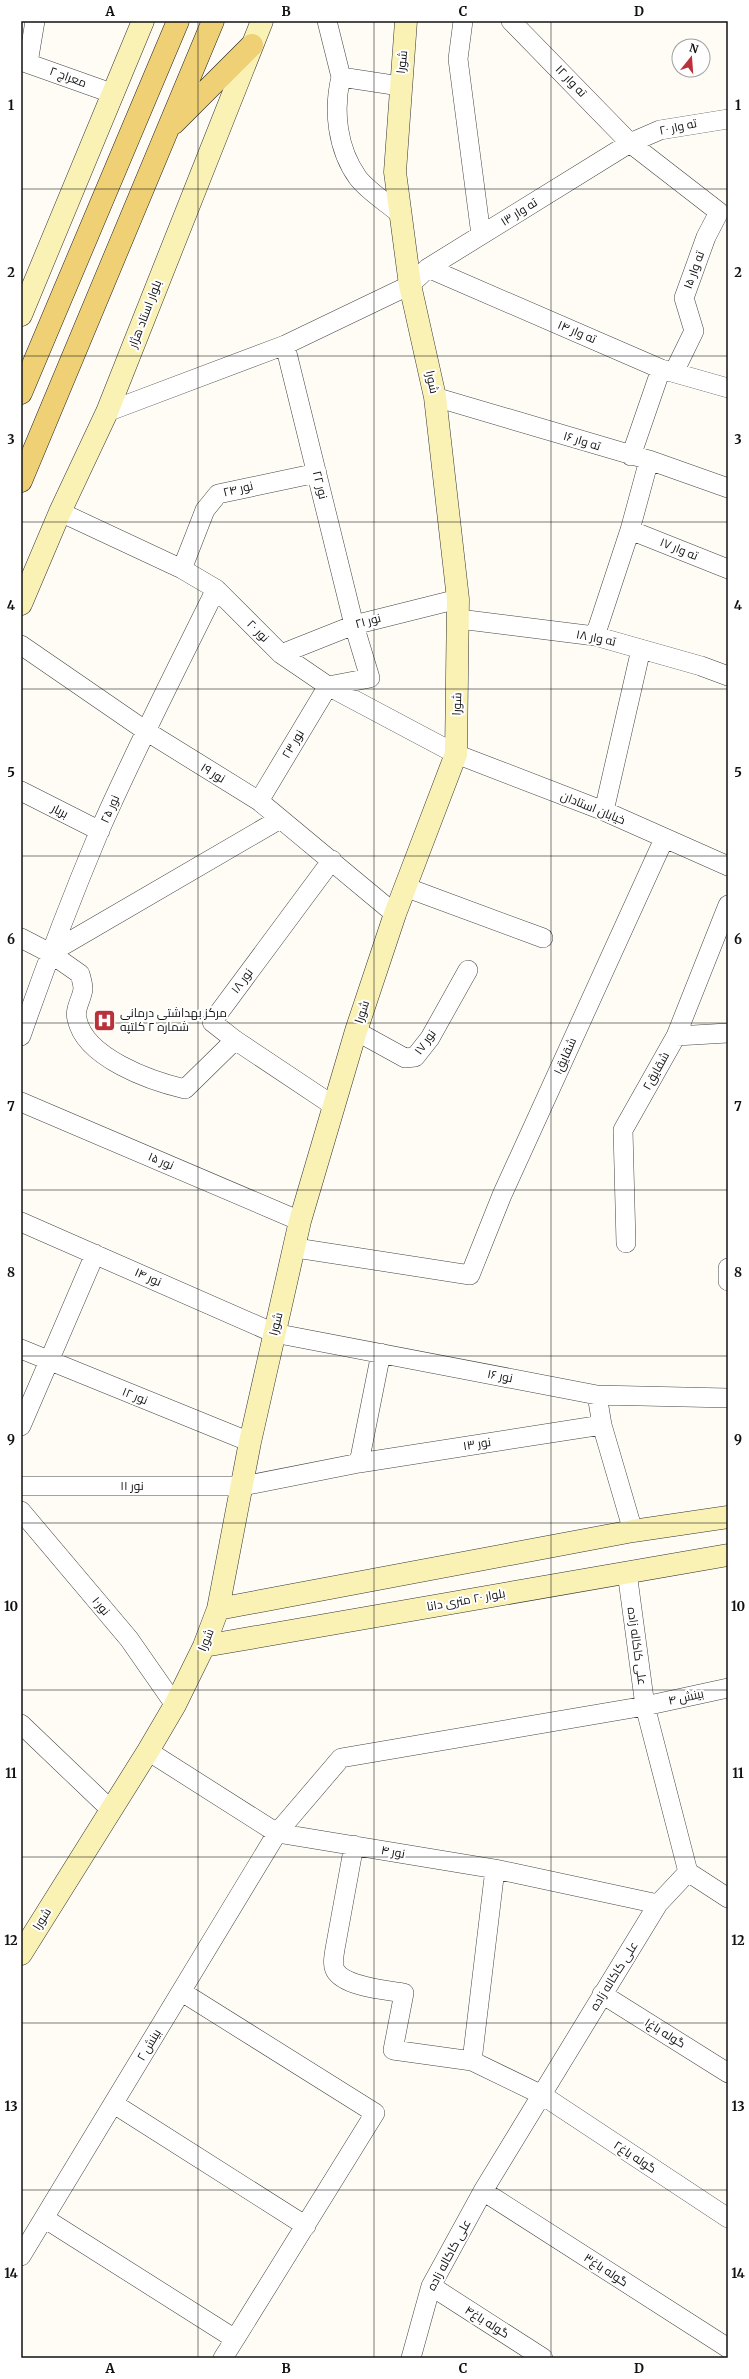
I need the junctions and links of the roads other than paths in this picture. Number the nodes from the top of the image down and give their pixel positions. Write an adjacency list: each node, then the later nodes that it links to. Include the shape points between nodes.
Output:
1 (35, 21): 11 (street)
2 (143, 21): 14 (street)
3 (178, 21): 27 (main road)
4 (213, 21): 16 (main road)
5 (262, 21): 10 (street, بلوار استاد هژار)
6 (327, 21): 12 (street)
7 (406, 21): 13 (street, شورا)
8 (463, 21): 20 (street, via 458,58)
9 (512, 21): 17 (street, ته وار ۱۲)
10 (252, 45): 16 (main road); 29 (street, بلوار استاد هژار)
11 (24, 62): 14 (street, معراج ۲)
12 (341, 77): 13 (street); 19 (street, via 337,113 348,161 358,179)
13 (400, 86): 19 (street, شورا, via 395,172)
14 (114, 94): 23 (street)
15 (728, 119): 17 (street, ته وار ۲۰, via 660,130)
16 (166, 131): 33 (main road)
17 (630, 143): 18 (street, ته وار ۱۲); 20 (street, ته وار ۱۳)
18 (719, 212): 25 (street, ته وار ۱۵, via 706,237 684,298 694,332)
19 (400, 214): 22 (street, شورا)
20 (481, 235): 21 (street, ته وار ۱۳)
21 (428, 268): 22 (street, ته وار ۱۳); 25 (street, ته وار ۱۴)
22 (410, 285): 24 (street, ته وار ۱۳); 28 (street, شورا)
23 (21, 315)
24 (285, 345): 29 (street, ته وار ۱۳); 32 (street, نور ۲۲)
25 (668, 371): 26 (street, ته وار ۱۴); 30 (street, ته وار ۱۵)
26 (728, 388)
27 (21, 393)
28 (435, 397): 30 (street, ته وار ۱۶); 41 (street, شورا)
29 (107, 412): 35 (street, بلوار استاد هژار)
30 (630, 456): 31 (street, ته وار ۱۶)
31 (649, 460): 34 (street, ته وار ۱۶); 36 (street)
32 (317, 473): 37 (street, نور ۲۴, via 218,494 205,510); 42 (street, نور ۲۲)
33 (21, 481)
34 (728, 488)
35 (60, 512): 37 (street, نور ۲۰); 40 (street, بلوار استاد هژار)
36 (630, 530): 38 (street, ته وار ۱۷); 43 (street)
37 (182, 569): 39 (street, نور ۲۰)
38 (728, 569)
39 (216, 589): 46 (street, نور ۲۰); 49 (street, نور ۲۵)
40 (21, 604)
41 (459, 609): 42 (street, نور ۲۱); 43 (street, ته وار ۱۸); 50 (street, شورا)
42 (354, 625): 46 (street, نور ۲۱); 48 (street, نور ۲۲, via 370,678)
43 (595, 636): 45 (street, ته وار ۱۸)
44 (21, 645): 49 (street, نور ۱۹)
45 (641, 649): 47 (street, ته وار ۱۸); 53 (street)
46 (281, 654): 48 (street, نور ۲۰)
47 (728, 676)
48 (328, 686): 50 (street, نور ۲۰); 52 (street, نور ۲۳)
49 (146, 731): 52 (street, نور ۱۹); 55 (street, نور ۲۵)
50 (456, 754): 53 (street, خیابان استادان); 59 (street, شورا)
51 (21, 791): 55 (street, بریار)
52 (259, 802): 54 (street, نور ۱۹)
53 (604, 811): 56 (street, خیابان استادان)
54 (280, 819): 57 (street, نور ۱۹); 64 (street)
55 (100, 832): 64 (street, نور ۲۵)
56 (664, 839): 58 (street, خیابان استادان); 76 (street, شقایق۱, via 502,1195 470,1275)
57 (332, 860): 61 (street, نور ۱۹); 70 (street, نور ۱۸, via 212,1022)
58 (728, 866)
59 (405, 887): 61 (street, شورا); 63 (street)
60 (728, 905): 69 (street, شقایق۲)
61 (395, 914): 66 (street, شورا)
62 (21, 938): 64 (street)
63 (543, 938)
64 (50, 953): 68 (street, نور ۲۵); 70 (street, via 80,974 83,988 76,1017 80,1030 89,1043 116,1062 154,1082 185,1089)
65 (468, 970): 66 (street, نور ۱۷, via 430,1038 415,1057 405,1058)
66 (356, 1031): 72 (street, شورا)
67 (728, 1033): 69 (street)
68 (21, 1036)
69 (676, 1036): 75 (street, شقایق۲, via 623,1130)
70 (235, 1040): 72 (street, نور ۱۸)
71 (21, 1102): 73 (street, نور ۱۵)
72 (334, 1106): 73 (street, شورا)
73 (300, 1221): 76 (street, شورا)
74 (21, 1222): 77 (street, نور ۱۴)
75 (626, 1243)
76 (296, 1248): 80 (street, شورا)
77 (95, 1254): 80 (street, نور ۱۴); 83 (street)
78 (728, 1268): 79 (street)
79 (728, 1281)
80 (274, 1333): 82 (street, نور ۱۶); 88 (street, شورا)
81 (21, 1349): 83 (street, نور ۱۲)
82 (381, 1353): 84 (street, نور ۱۶); 89 (street)
83 (48, 1361): 87 (street); 88 (street, نور ۱۲)
84 (597, 1395): 85 (street, نور ۱۶); 86 (street)
85 (728, 1398)
86 (602, 1425): 89 (street, نور ۱۳); 94 (street)
87 (21, 1426)
88 (250, 1442): 91 (street, شورا)
89 (359, 1463): 91 (street, نور ۱۳)
90 (21, 1486): 91 (street, نور ۱۱)
91 (243, 1486): 97 (street, شورا)
92 (21, 1511): 100 (street, نور۱۰, via 129,1639)
93 (728, 1517): 94 (street)
94 (633, 1531): 97 (street)
95 (728, 1555): 96 (street, بلوار ۲۰ متری دانا)
96 (627, 1572): 98 (street, بلوار ۲۰ متری دانا); 101 (street, علی کاکاله زاده)
97 (218, 1609): 98 (street, شورا)
98 (204, 1646): 100 (street, شورا)
99 (728, 1688): 101 (street, بینش ۴)
100 (175, 1705): 103 (street, شورا)
101 (645, 1706): 105 (street, بینش ۴, via 341,1758); 108 (street, علی کاکاله زاده)
102 (21, 1724): 104 (street)
103 (148, 1751): 104 (street, شورا); 105 (street, نور ۴)
104 (111, 1810): 111 (street, شورا)
105 (277, 1833): 106 (street, نور ۴); 112 (street, بینش ۲)
106 (354, 1845): 107 (street, نور ۴); 114 (street, گوله باغ۲, via 335,1949 335,1970 349,1982 404,1993 393,2050)
107 (495, 1870): 110 (street, نور ۴); 114 (street)
108 (688, 1872): 109 (street); 110 (street, علی کاکاله زاده)
109 (728, 1898)
110 (658, 1904): 113 (street, علی کاکاله زاده)
111 (24, 1940)
112 (182, 1992): 117 (street, بینش ۲); 121 (street, via 375,2113)
113 (602, 1994): 115 (street, گوله باغ۱); 116 (street, علی کاکاله زاده)
114 (472, 2061): 116 (street, گوله باغ۲)
115 (728, 2072)
116 (542, 2096): 118 (street, علی کاکاله زاده); 120 (street, گوله باغ۲)
117 (114, 2104): 119 (street, بینش ۲); 121 (street)
118 (483, 2191): 123 (street, علی کاکاله زاده); 125 (street, گوله باغ۳)
119 (44, 2218): 122 (street, بینش ۲); 124 (street)
120 (728, 2218)
121 (306, 2226): 124 (street)
122 (21, 2256)
123 (431, 2286): 127 (street, علی کاکاله زاده); 128 (street, گوله باغ۴)
124 (235, 2339): 126 (street)
125 (728, 2348)
126 (223, 2358)
127 (412, 2358)
128 (543, 2358)

